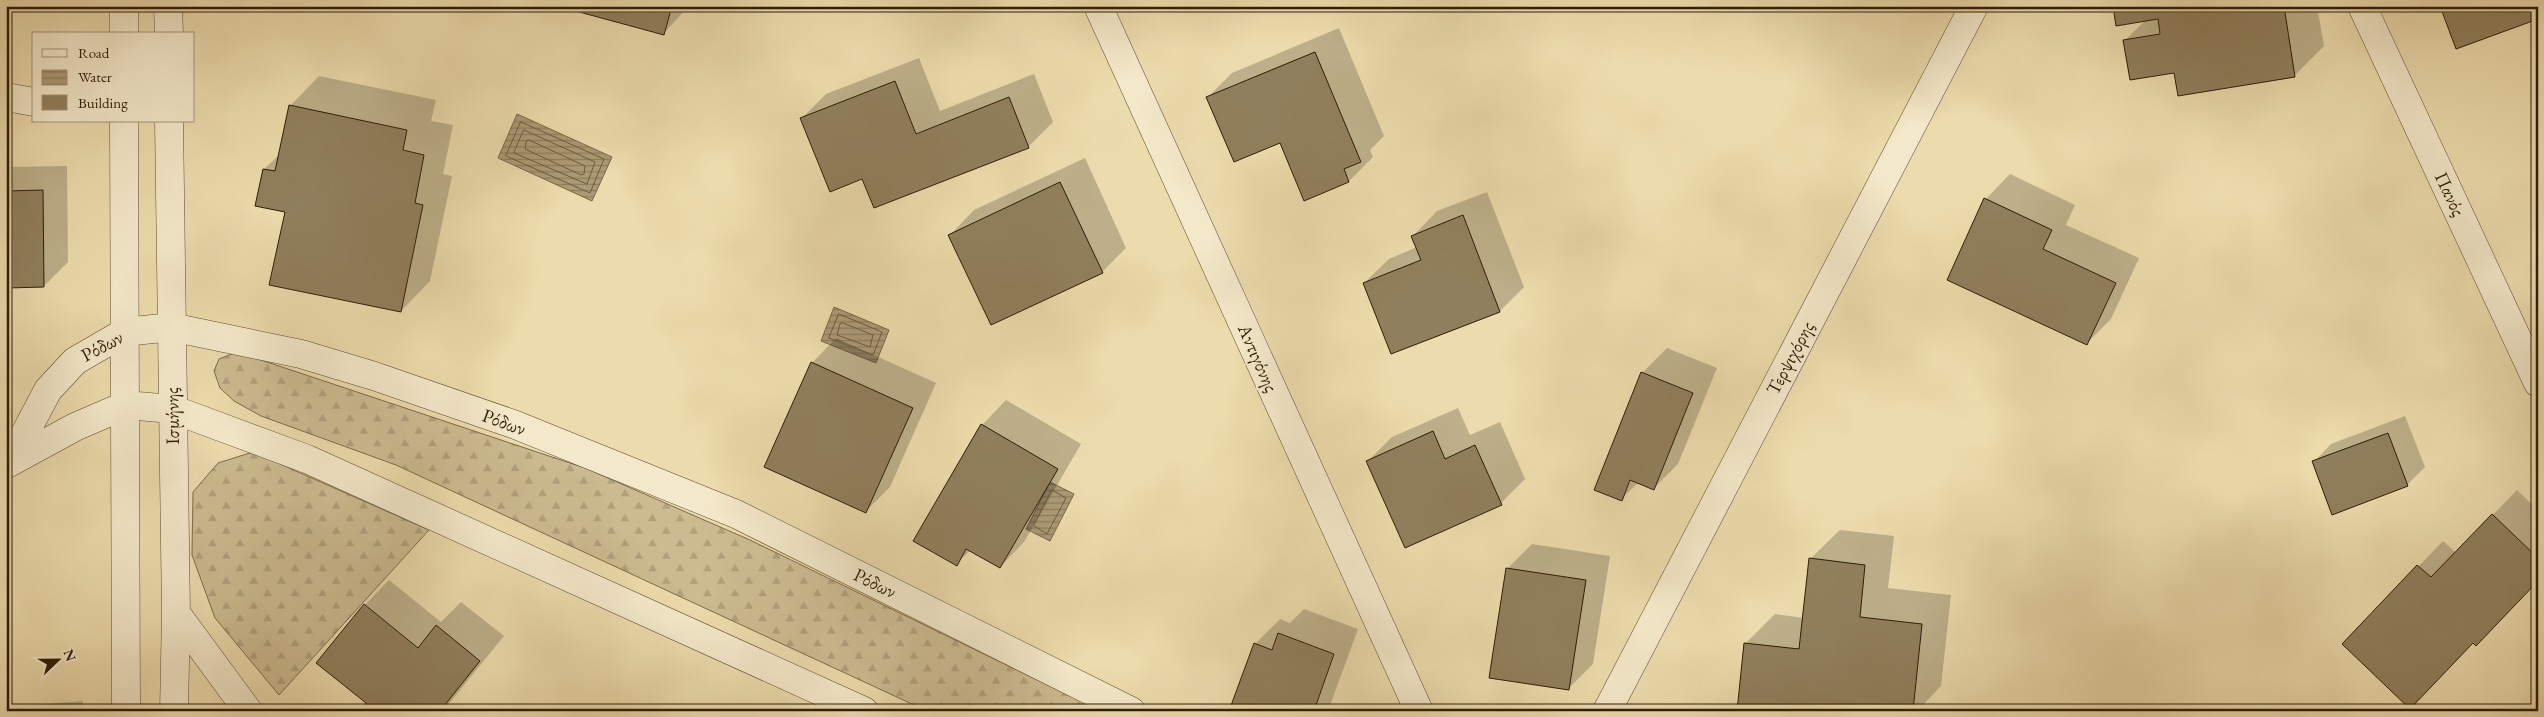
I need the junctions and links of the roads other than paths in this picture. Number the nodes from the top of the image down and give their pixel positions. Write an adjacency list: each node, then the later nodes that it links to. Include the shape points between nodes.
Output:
1 (124, 6): 6 (street)
2 (168, 6): 7 (street)
3 (1098, 6): 24 (street, Αντιγόνης)
4 (1974, 6): 25 (street, Τερψιχόρης)
5 (2362, 6): 14 (street, Πανός)
6 (124, 32)
7 (168, 32)
8 (6, 97): 9 (street)
9 (32, 102)
10 (124, 122): 13 (street)
11 (169, 122): 12 (street, Ισμήνης)
12 (171, 327): 13 (street, Ρόδων); 16 (street, Ισμήνης); 23 (street, Ρόδων, via 301,354 522,428 736,514)
13 (125, 332): 15 (street); 17 (street, Ρόδων, via 75,361 48,390)
14 (2538, 383)
15 (126, 405): 16 (street, Ρόδων); 17 (street, Ρόδων); 19 (street)
16 (172, 410): 18 (street, Ισμήνης); 22 (street, Ρόδων, via 307,460)
17 (8, 459)
18 (176, 613): 20 (street, Ισμήνης); 21 (street)
19 (126, 711)
20 (174, 711)
21 (248, 711)
22 (864, 711)
23 (1131, 711)
24 (1419, 711)
25 (1607, 711)

